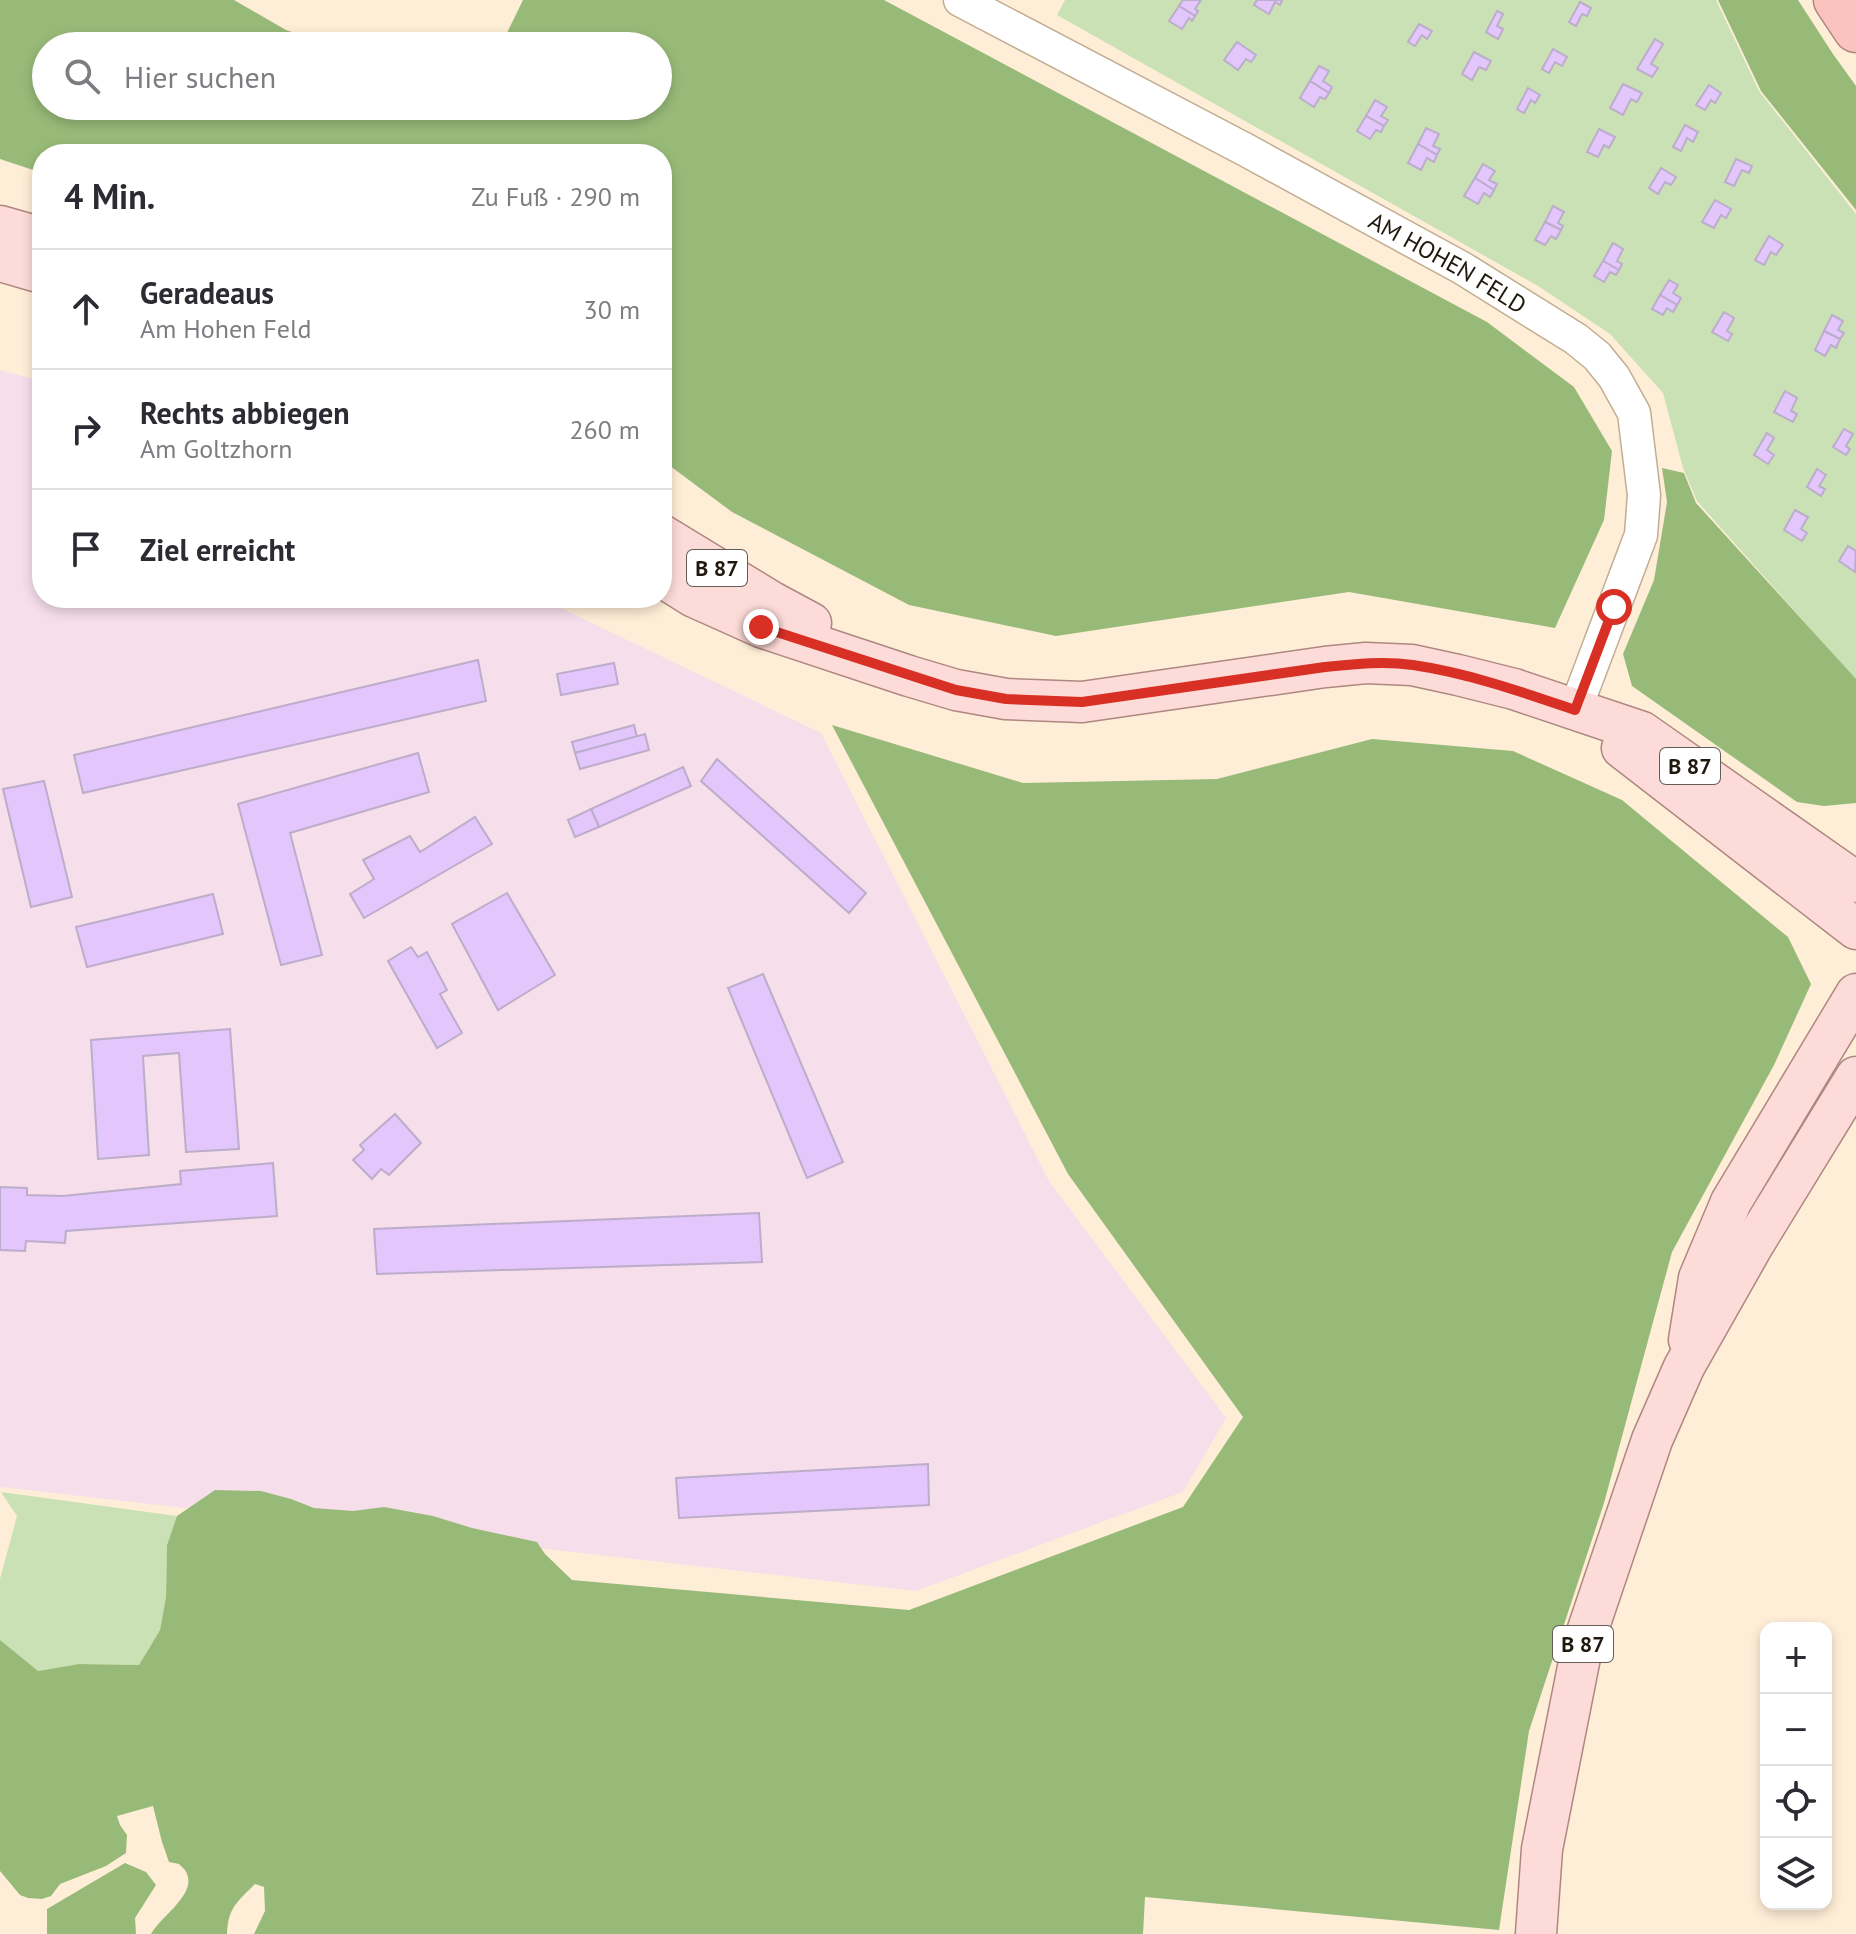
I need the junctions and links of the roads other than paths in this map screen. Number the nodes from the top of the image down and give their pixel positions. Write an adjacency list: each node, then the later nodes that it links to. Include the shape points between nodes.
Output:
1 (960, 0): 11 (street, AM HOHEN FELD, via 1462,268 1597,356 1634,413 1644,495 1641,535)
2 (1836, 0): 3 (highway)
3 (1856, 30)
4 (0, 226): 5 (main road)
5 (32, 235)
6 (0, 261): 7 (main road)
7 (32, 270)
8 (672, 541): 10 (main road, B 87)
9 (672, 583): 10 (main road, B 87, via 761,627)
10 (909, 676): 11 (main road, B 87, via 1006,699 1082,702 1381,663 1458,675)
11 (1575, 710): 12 (main road, B 87, via 1642,732); 15 (main road, B 87)
12 (1795, 841): 13 (main road, via 1831,857); 14 (main road, B 87)
13 (1856, 860)
14 (1856, 882)
15 (1856, 929)
16 (1856, 994): 18 (main road, B 87, via 1731,1202 1699,1278)
17 (1856, 1077): 18 (main road, B 87)
18 (1684, 1367): 19 (main road, B 87, via 1652,1440 1582,1647 1542,1849)
19 (1536, 1934)

